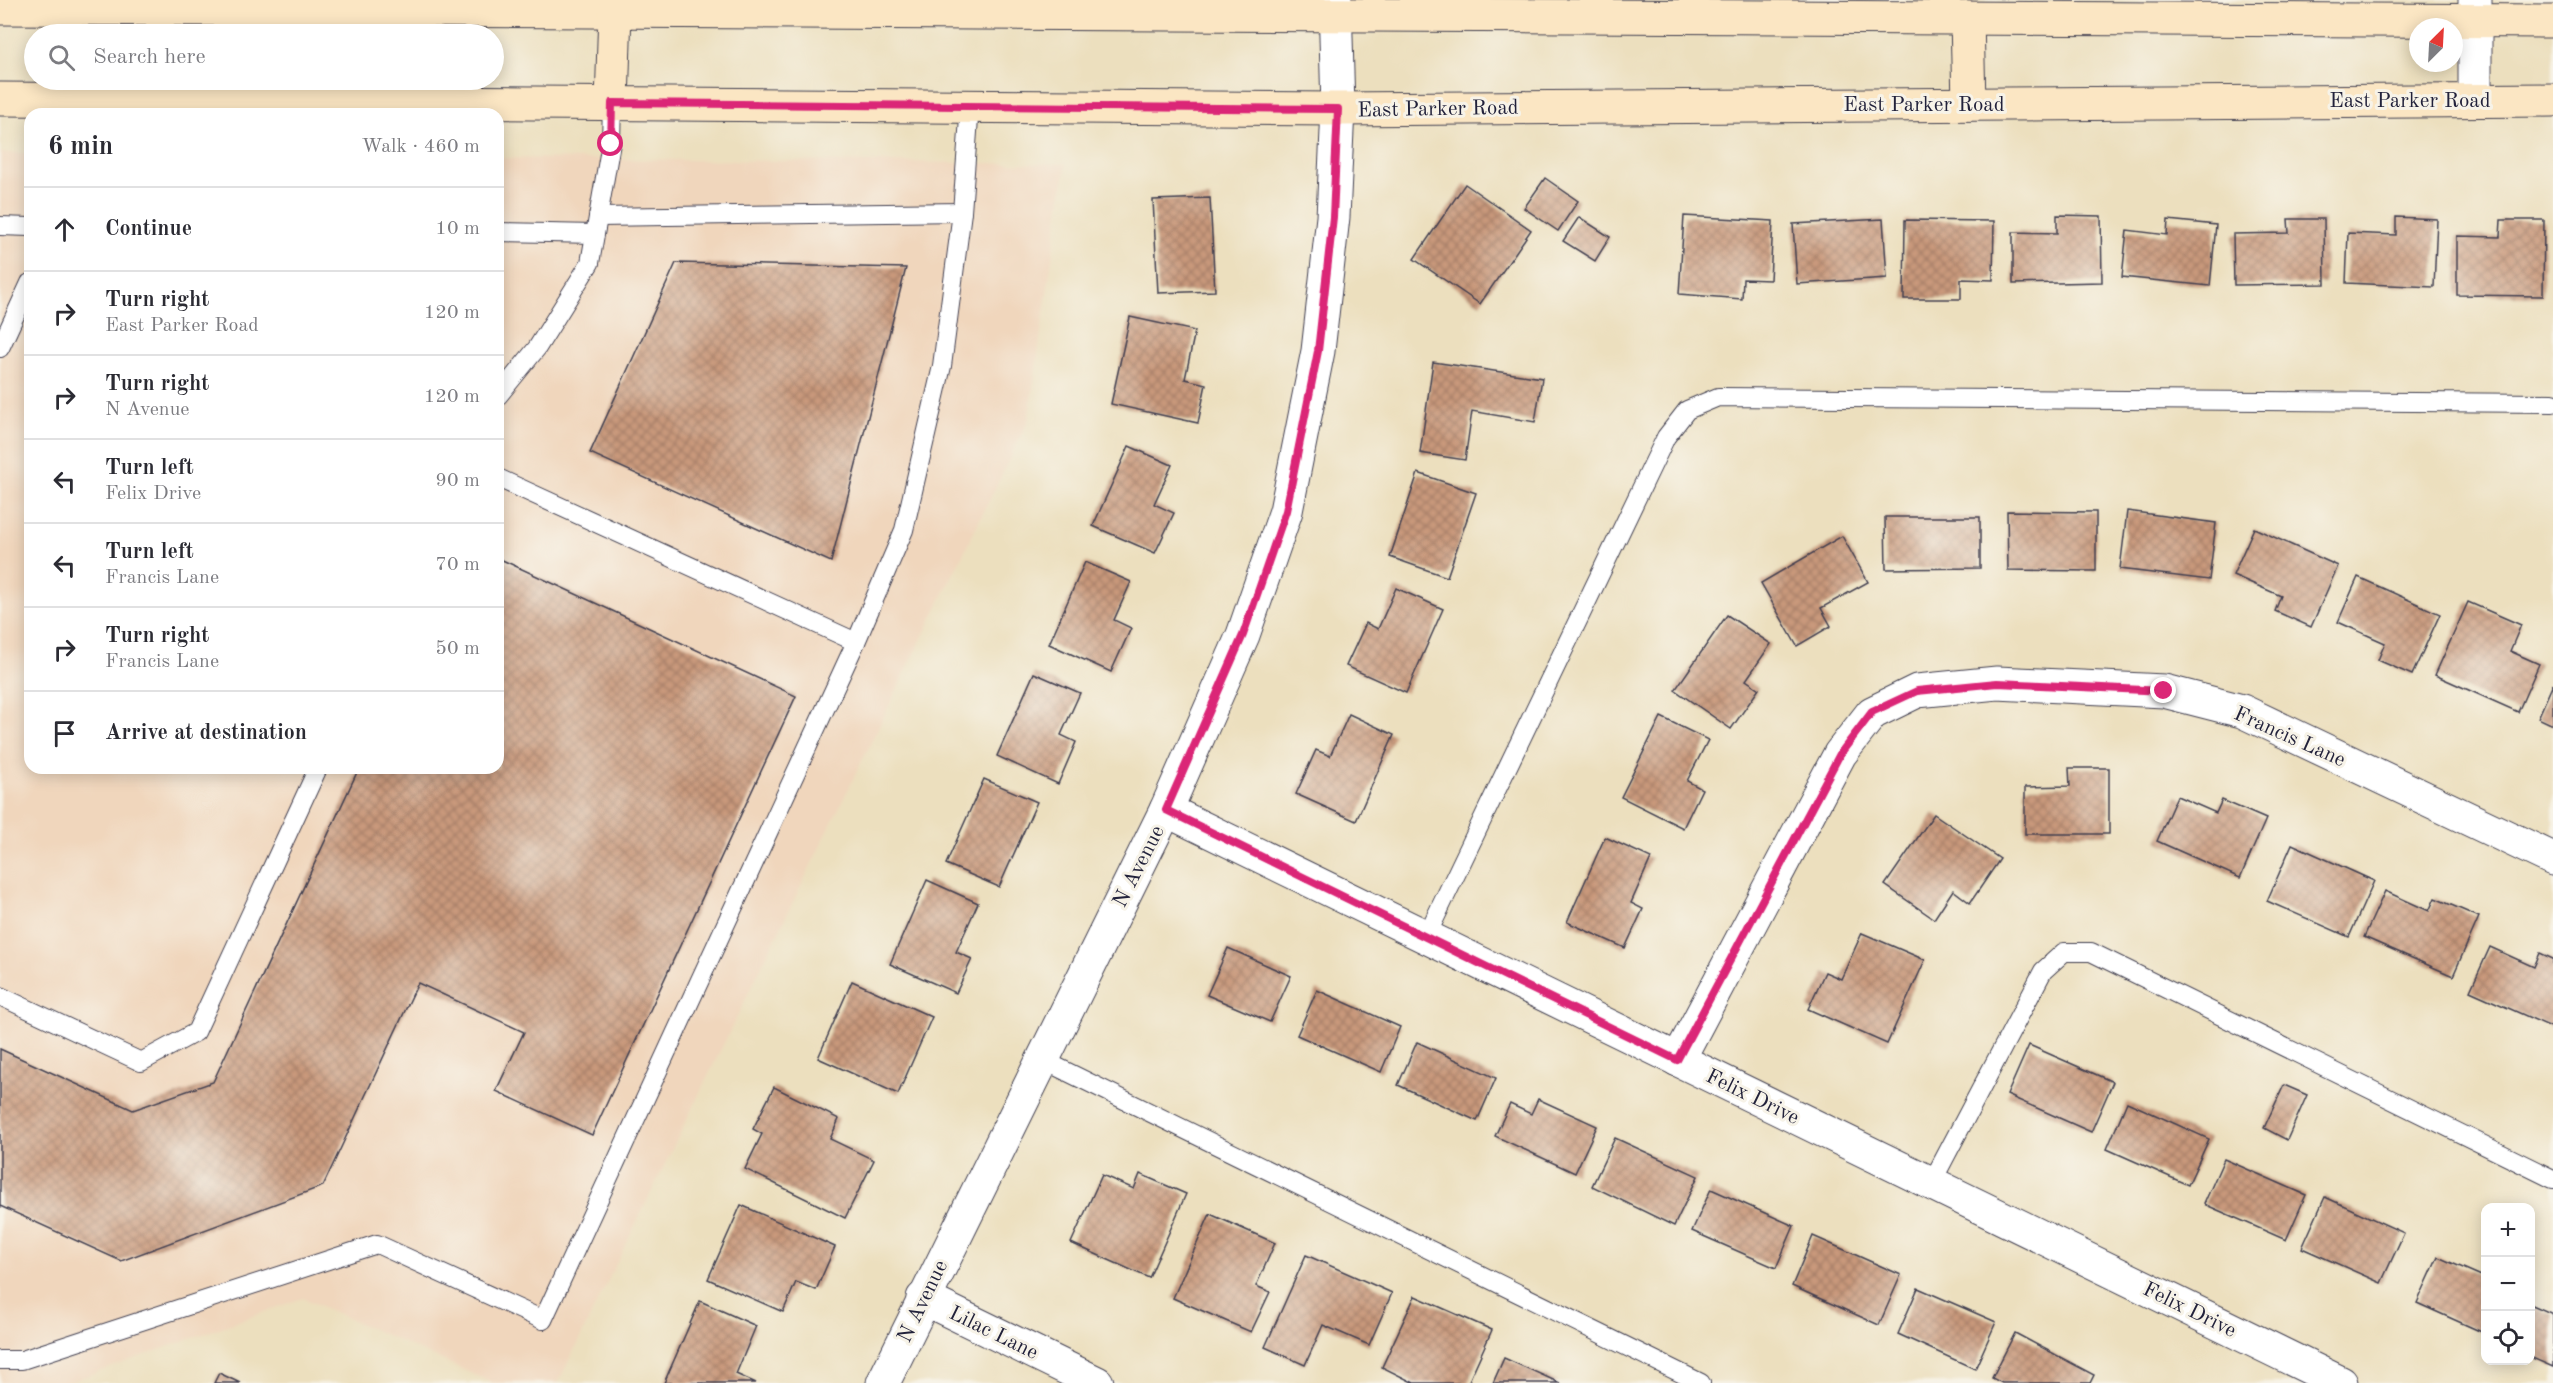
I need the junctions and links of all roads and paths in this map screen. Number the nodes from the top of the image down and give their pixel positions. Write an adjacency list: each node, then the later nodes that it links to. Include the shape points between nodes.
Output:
1 (614, 6): 2 (main road); 10 (main road); 16 (main road)
2 (944, 6): 3 (main road)
3 (1040, 7): 5 (main road)
4 (0, 8): 10 (main road)
5 (1335, 8): 6 (main road); 19 (street, N Avenue)
6 (1616, 8): 7 (main road)
7 (1967, 9): 8 (main road); 17 (main road)
8 (2274, 10): 9 (main road)
9 (2475, 10): 11 (main road); 14 (street)
10 (68, 14)
11 (2553, 21)
12 (68, 98): 13 (main road, East Parker Road); 16 (main road, East Parker Road)
13 (0, 99)
14 (2475, 99): 15 (main road, East Parker Road); 17 (main road, East Parker Road)
15 (2553, 100)
16 (612, 103): 18 (main road, East Parker Road); 21 (lane, via 611,144)
17 (1969, 104): 19 (main road, East Parker Road)
18 (970, 105): 19 (main road, East Parker Road); 20 (lane)
19 (1338, 109): 32 (street, N Avenue, via 1333,217 1318,351 1286,511 1243,635)
20 (962, 212): 21 (lane); 30 (lane, via 942,366 904,530)
21 (596, 225): 24 (lane); 27 (lane, via 590,263 537,348)
22 (0, 226): 23 (lane)
23 (24, 226)
24 (504, 232)
25 (24, 296): 26 (lane)
26 (0, 348)
27 (504, 389)
28 (2553, 404): 34 (lane, via 1718,396 1686,410 1666,437)
29 (504, 481): 30 (lane)
30 (856, 642): 41 (lane, via 543,1320 377,1244 22,1360)
31 (315, 774): 35 (lane, via 196,1032 141,1062)
32 (1166, 810): 34 (street, Felix Drive); 36 (street, N Avenue)
33 (2553, 859): 37 (street, Francis Lane, via 2242,711 2186,696 2164,691 1997,683 1917,691 1872,712 1840,754)
34 (1426, 937): 37 (street, Felix Drive)
35 (0, 996)
36 (1041, 1059): 40 (street, N Avenue); 44 (lane)
37 (1677, 1060): 39 (street, Felix Drive)
38 (2553, 1179): 39 (lane, via 2091,952 2064,952 2043,971)
39 (1932, 1182): 45 (street, Felix Drive)
40 (923, 1298): 42 (street, N Avenue); 43 (street, Lilac Lane)
41 (0, 1359)
42 (883, 1383)
43 (1097, 1383)
44 (1701, 1383)
45 (2341, 1383)

